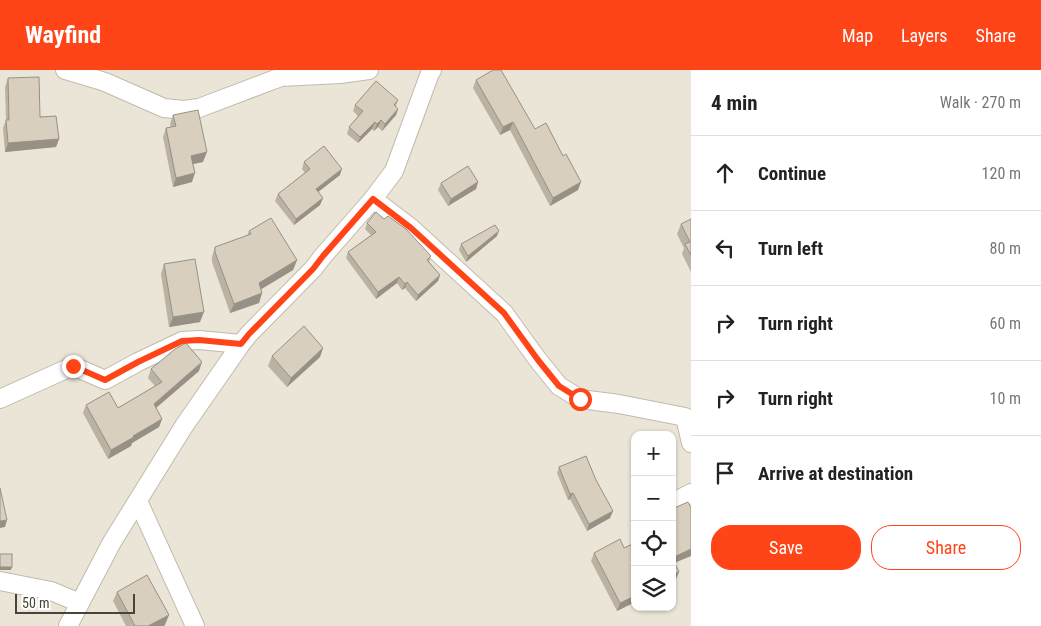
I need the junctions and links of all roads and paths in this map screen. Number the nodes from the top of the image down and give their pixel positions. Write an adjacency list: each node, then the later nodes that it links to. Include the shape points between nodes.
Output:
1 (65, 70): 2 (street, via 105,82 164,108 184,110 199,108 281,77)
2 (369, 70)
3 (432, 70): 4 (street, via 394,171)
4 (373, 199): 5 (street, via 313,269); 7 (street, via 411,228 504,313 559,386 580,399 685,417)
5 (241, 344): 6 (street, via 182,341 105,380 73,366); 9 (street, via 184,426)
6 (0, 399)
7 (691, 443)
8 (691, 493): 10 (street)
9 (138, 501): 12 (street); 14 (street)
10 (676, 501)
11 (0, 582): 12 (street, via 52,591)
12 (80, 603): 13 (street)
13 (68, 626)
14 (195, 626)

